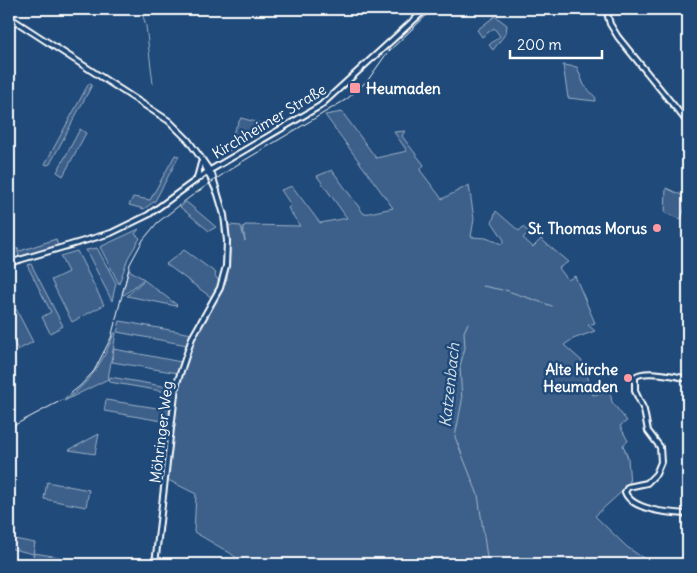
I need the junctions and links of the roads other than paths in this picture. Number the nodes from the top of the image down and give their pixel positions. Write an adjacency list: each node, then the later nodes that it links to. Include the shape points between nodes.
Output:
1 (426, 9): 6 (street, Kirchheimer Straße, via 320,106)
2 (606, 9): 4 (street, via 618,37)
3 (9, 17): 5 (street, via 161,115 184,136)
4 (688, 123)
5 (201, 158): 6 (street); 7 (street, via 201,171)
6 (209, 171): 7 (street, Kirchheimer Straße); 8 (street, Möhringer Weg); 9 (street, Möhringer Weg)
7 (196, 179): 8 (street); 10 (street, Kirchheimer Straße, via 126,227)
8 (212, 184): 9 (street, Möhringer Weg)
9 (217, 193): 13 (street, Möhringer Weg, via 227,237 225,271 220,288 192,338 176,386)
10 (9, 263)
11 (688, 379): 12 (street, via 668,374 635,377 635,391 644,410 648,431 661,450 661,462 647,483 628,487 625,492 632,501 646,508)
12 (688, 514)
13 (155, 564)

